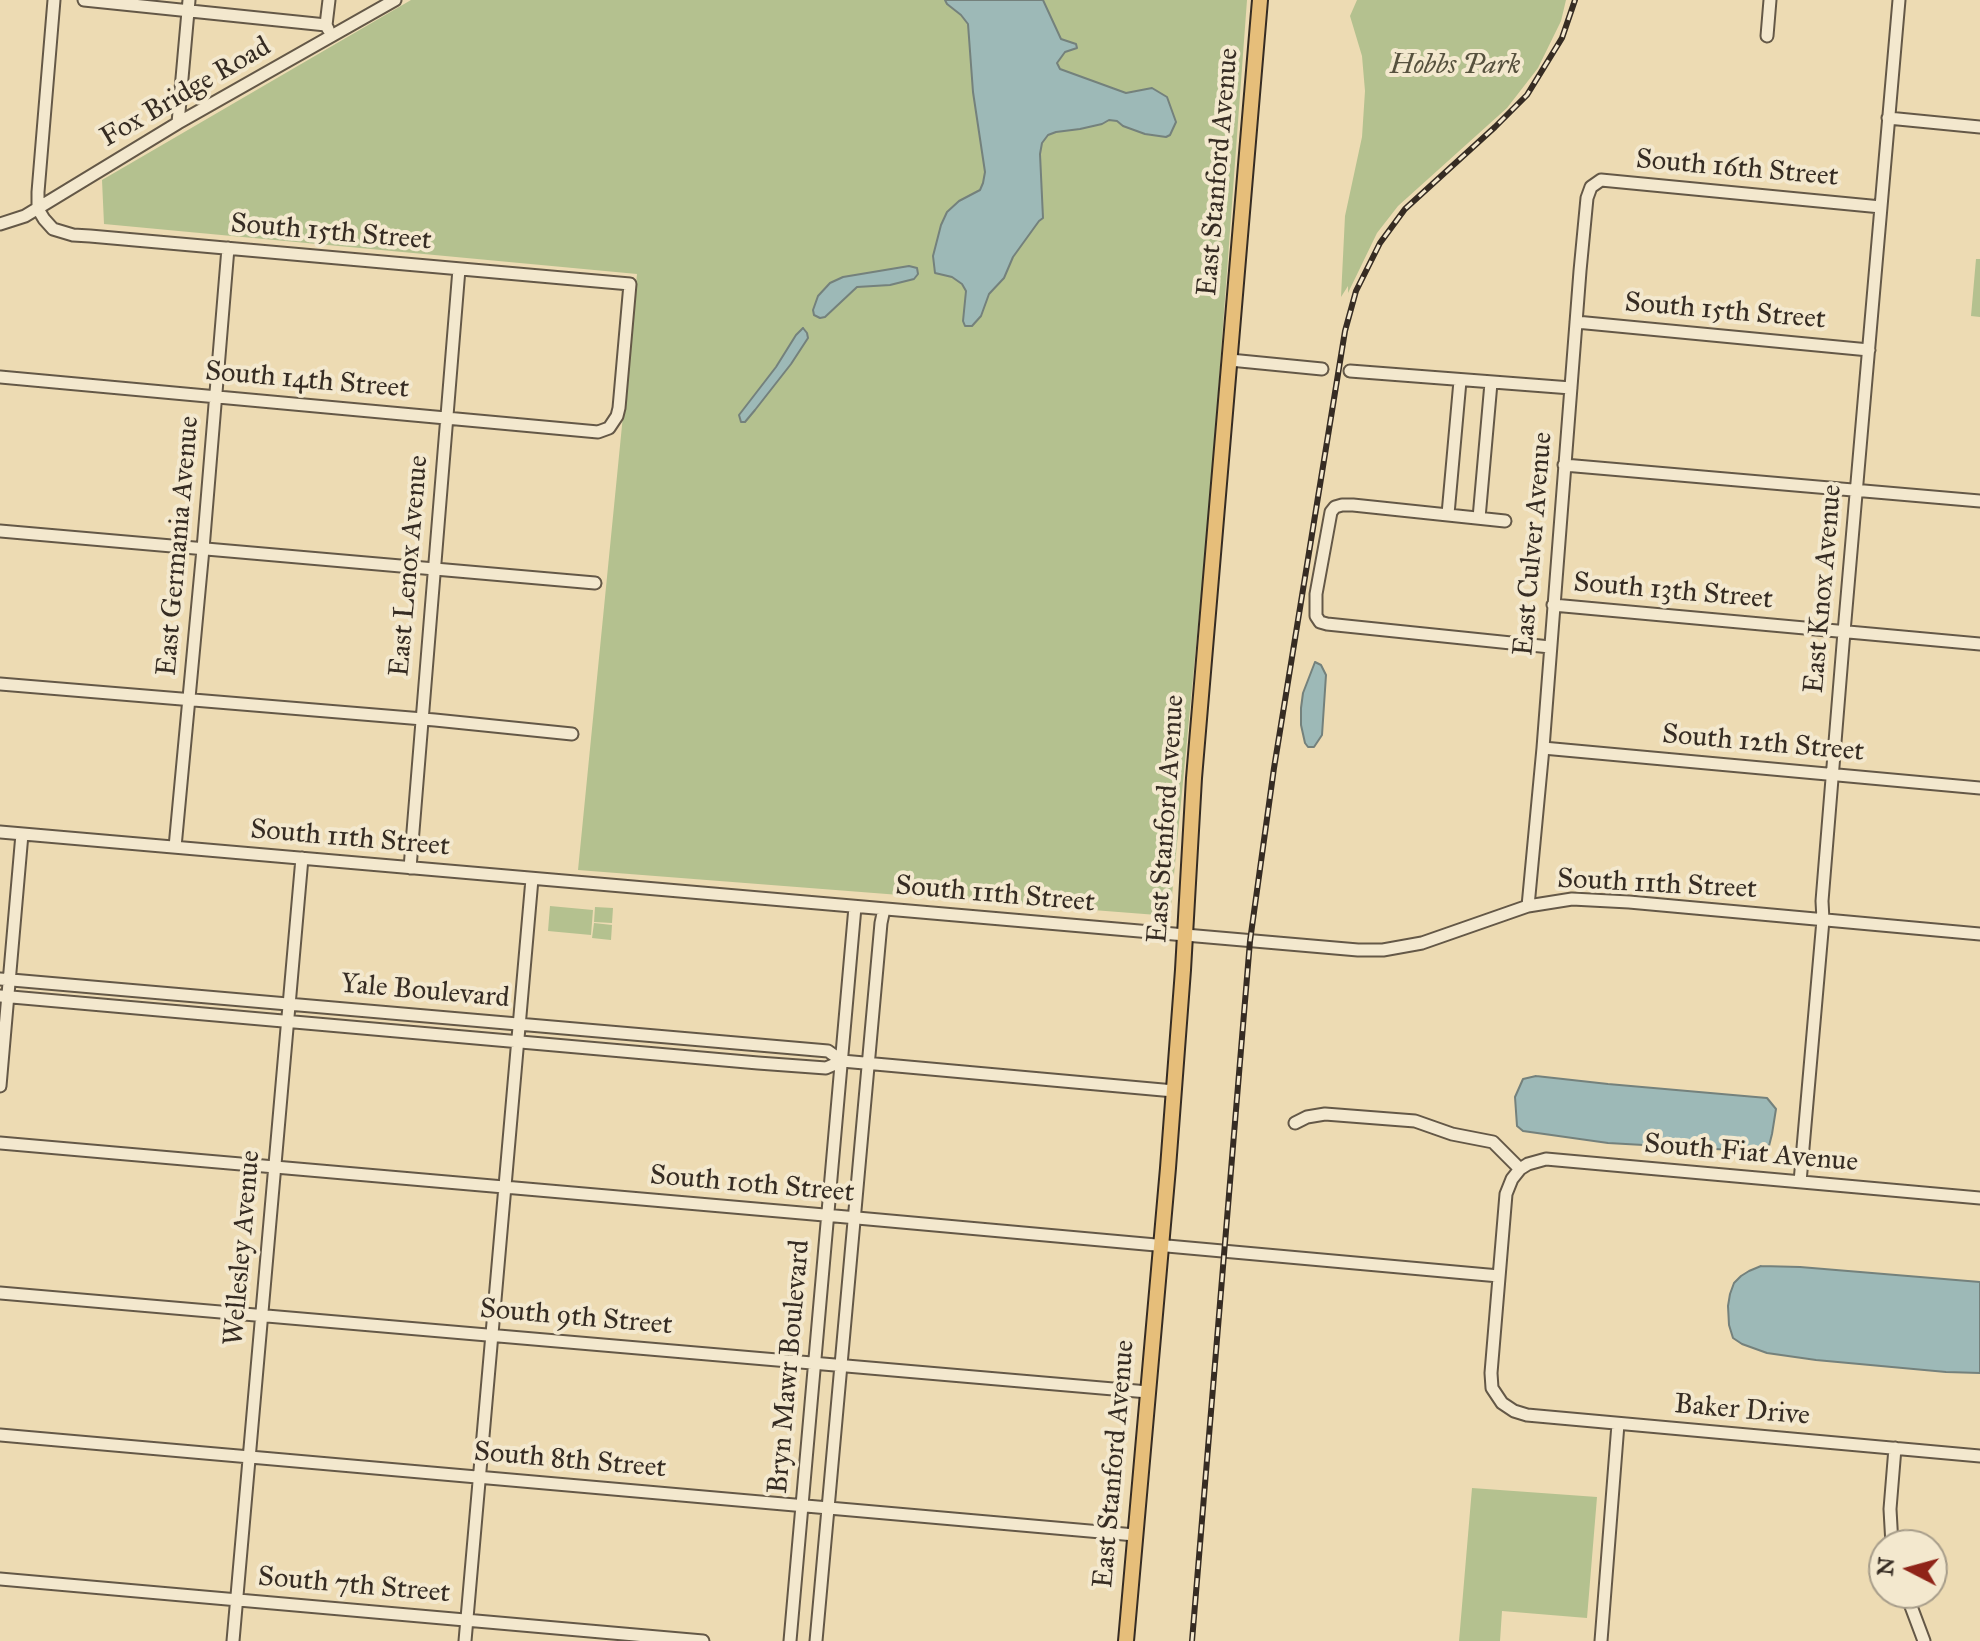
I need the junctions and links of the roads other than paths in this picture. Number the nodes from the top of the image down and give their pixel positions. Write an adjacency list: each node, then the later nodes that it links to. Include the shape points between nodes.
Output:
1 (54, 0): 17 (street)
2 (84, 0): 8 (street)
3 (329, 0): 9 (street)
4 (395, 0): 10 (street, Fox Bridge Road)
5 (1260, 0): 23 (main road, East Stanford Avenue)
6 (1770, 0): 11 (street)
7 (1899, 0): 12 (street, East Knox Avenue)
8 (188, 5): 9 (street); 13 (street)
9 (326, 25): 10 (street)
10 (332, 36): 13 (street, Fox Bridge Road)
11 (1767, 36)
12 (1888, 118): 14 (street); 16 (street, East Knox Avenue)
13 (178, 123): 17 (street, Fox Bridge Road)
14 (1980, 127)
15 (1591, 187): 16 (street, South 16th Street, via 1601,180); 21 (street, East Culver Avenue)
16 (1881, 207): 22 (street, East Knox Avenue)
17 (38, 209): 18 (street, Fox Bridge Road); 19 (street, South 15th Street, via 53,229 73,235)
18 (0, 224)
19 (228, 248): 20 (street, South 15th Street); 30 (street, East Germania Avenue)
20 (459, 269): 31 (street, East Lenox Avenue); 32 (street, South 15th Street, via 630,284 619,408)
21 (1576, 322): 22 (street, South 15th Street); 29 (street, East Culver Avenue)
22 (1869, 350): 34 (street, East Knox Avenue)
23 (1230, 360): 24 (street); 65 (main road, East Stanford Avenue)
24 (1322, 369)
25 (1350, 371): 27 (street)
26 (0, 377): 30 (street, South 14th Street)
27 (1460, 381): 28 (street); 36 (street)
28 (1491, 383): 29 (street); 37 (street)
29 (1571, 388): 33 (street, East Culver Avenue)
30 (215, 396): 31 (street, South 14th Street); 40 (street, East Germania Avenue)
31 (447, 417): 32 (street, South 14th Street, via 598,432); 41 (street, East Lenox Avenue)
32 (609, 428)
33 (1564, 465): 34 (street); 43 (street, East Culver Avenue)
34 (1857, 490): 35 (street); 44 (street, East Knox Avenue)
35 (1980, 501)
36 (1448, 514): 37 (street); 46 (street, via 1335,507 1316,594 1320,622)
37 (1479, 518): 38 (street)
38 (1505, 521)
39 (0, 531): 40 (street)
40 (203, 549): 41 (street); 48 (street, East Germania Avenue)
41 (434, 568): 42 (street); 49 (street, East Lenox Avenue)
42 (595, 583)
43 (1553, 605): 44 (street, South 13th Street); 46 (street, East Culver Avenue)
44 (1844, 632): 45 (street, South 13th Street); 52 (street, East Knox Avenue)
45 (1980, 644)
46 (1550, 647): 51 (street, East Culver Avenue)
47 (0, 684): 48 (street)
48 (190, 700): 49 (street); 56 (street, East Germania Avenue)
49 (422, 719): 50 (street); 58 (street, East Lenox Avenue)
50 (572, 734)
51 (1543, 748): 52 (street, South 12th Street); 60 (street, East Culver Avenue)
52 (1833, 775): 53 (street, South 12th Street); 63 (street, East Knox Avenue)
53 (1980, 788)
54 (0, 832): 55 (street, South 11th Street)
55 (22, 834): 56 (street, South 11th Street); 66 (street)
56 (175, 847): 57 (street, South 11th Street)
57 (302, 858): 58 (street, South 11th Street); 68 (street, Wellesley Avenue)
58 (410, 868): 59 (street, South 11th Street)
59 (532, 879): 61 (street, South 11th Street); 70 (street)
60 (1528, 906): 63 (street, South 11th Street, via 1588,899); 65 (street, South 11th Street, via 1422,943 1383,950)
61 (855, 907): 62 (street, South 11th Street); 72 (street, Bryn Mawr Boulevard)
62 (884, 909): 65 (street, South 11th Street); 73 (street, Bryn Mawr Boulevard)
63 (1823, 920): 64 (street, South 11th Street); 80 (street, East Knox Avenue)
64 (1980, 934)
65 (1185, 936): 75 (main road, East Stanford Avenue)
66 (5, 980): 67 (street); 68 (street, Yale Boulevard)
67 (4, 997): 69 (street, Yale Boulevard); 74 (street)
68 (289, 1004): 69 (street, Wellesley Avenue); 70 (street, Yale Boulevard)
69 (287, 1021): 71 (street, Yale Boulevard); 78 (street, Wellesley Avenue)
70 (519, 1024): 71 (street); 72 (street, Yale Boulevard, via 830,1052)
71 (517, 1042): 72 (street, Yale Boulevard, via 826,1068); 81 (street)
72 (842, 1061): 73 (street, Yale Boulevard); 83 (street, Bryn Mawr Boulevard)
73 (869, 1064): 75 (street, Yale Boulevard); 84 (street, Bryn Mawr Boulevard)
74 (0, 1086)
75 (1174, 1091): 85 (main road, East Stanford Avenue)
76 (1295, 1123): 79 (street, via 1325,1114 1415,1121 1493,1142)
77 (0, 1143): 78 (street, South 10th Street)
78 (274, 1167): 81 (street, South 10th Street); 88 (street, Wellesley Avenue)
79 (1520, 1169): 80 (street, South Fiat Avenue, via 1546,1159); 86 (street, via 1506,1194)
80 (1800, 1182): 82 (street, South Fiat Avenue)
81 (505, 1188): 83 (street, South 10th Street); 89 (street)
82 (1980, 1198)
83 (828, 1215): 84 (street, South 10th Street); 90 (street, Bryn Mawr Boulevard)
84 (854, 1218): 85 (street, South 10th Street); 91 (street, Bryn Mawr Boulevard)
85 (1161, 1246): 86 (street, South 10th Street); 92 (main road, East Stanford Avenue)
86 (1499, 1276): 93 (street, Baker Drive, via 1491,1373 1492,1388 1502,1403 1527,1415)
87 (0, 1293): 88 (street, South 9th Street)
88 (262, 1315): 89 (street, South 9th Street); 97 (street, Wellesley Avenue)
89 (493, 1335): 90 (street, South 9th Street); 98 (street)
90 (815, 1363): 91 (street, South 9th Street); 99 (street, Bryn Mawr Boulevard)
91 (841, 1366): 92 (street, South 9th Street); 100 (street, Bryn Mawr Boulevard)
92 (1148, 1392): 102 (main road, East Stanford Avenue)
93 (1618, 1424): 95 (street, Baker Drive); 113 (street)
94 (0, 1435): 97 (street, South 8th Street)
95 (1895, 1448): 96 (street, Baker Drive); 101 (street)
96 (1980, 1456)
97 (249, 1457): 98 (street, South 8th Street); 104 (street, Wellesley Avenue)
98 (480, 1477): 99 (street, South 8th Street); 106 (street)
99 (802, 1505): 100 (street, South 8th Street); 110 (street, Bryn Mawr Boulevard)
100 (828, 1508): 102 (street, South 8th Street); 111 (street, Bryn Mawr Boulevard)
101 (1891, 1529)
102 (1135, 1535): 112 (main road, East Stanford Avenue)
103 (0, 1579): 104 (street, South 7th Street)
104 (236, 1600): 106 (street, South 7th Street); 107 (street, Wellesley Avenue)
105 (1912, 1609): 114 (street)
106 (467, 1620): 108 (street); 109 (street, South 7th Street)
107 (233, 1641)
108 (465, 1641)
109 (703, 1641)
110 (790, 1641)
111 (816, 1641)
112 (1126, 1641)
113 (1601, 1641)
114 (1924, 1641)

